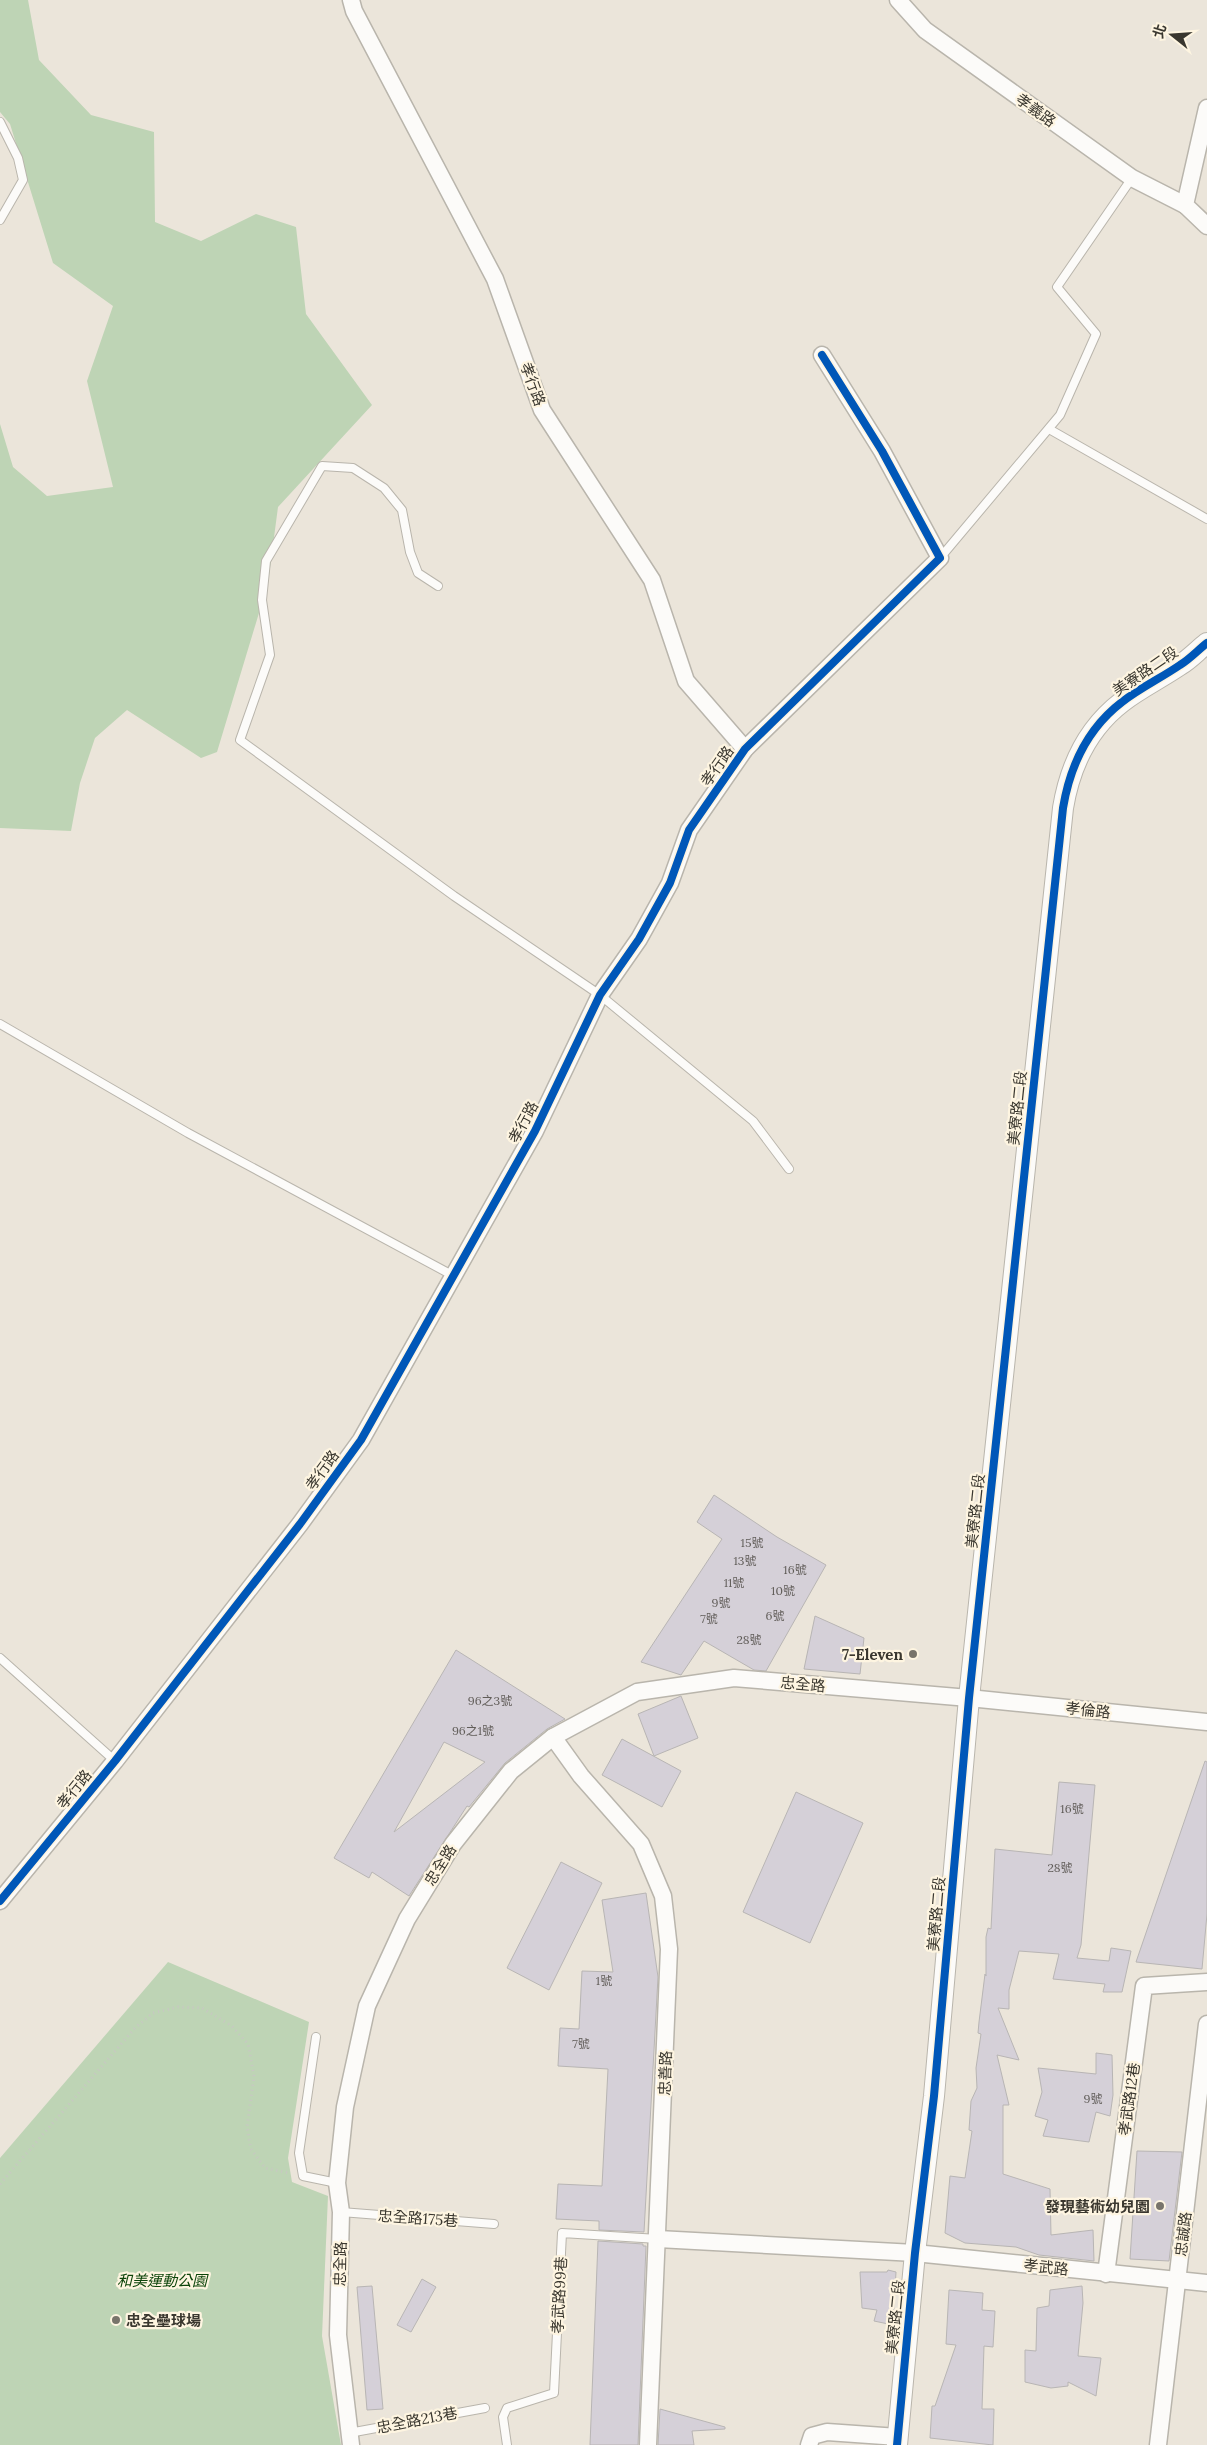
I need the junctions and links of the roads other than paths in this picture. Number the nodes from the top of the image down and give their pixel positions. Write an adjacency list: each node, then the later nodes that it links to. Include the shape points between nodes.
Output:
1 (350, 0): 15 (street, 孝行路, via 496,280 542,410 652,580 686,681)
2 (898, 0): 5 (street, 孝義路, via 925,30)
3 (1207, 108): 6 (street)
4 (0, 122): 7 (lane, via 18,158 22,180)
5 (1132, 178): 6 (street, 孝義路); 10 (lane, via 1057,287 1096,334 1060,414)
6 (1185, 205): 8 (street, 孝義路)
7 (0, 220)
8 (1207, 226)
9 (822, 355): 12 (street, via 882,451)
10 (1049, 429): 11 (lane); 12 (lane)
11 (1207, 519)
12 (940, 558): 15 (street, 孝行路)
13 (438, 586): 16 (lane, via 418,573 410,552 402,510 384,488 353,468 322,466 266,561 262,600 270,655 240,740 454,896)
14 (1207, 643): 21 (street, 美寮路二段, via 1182,664 1122,702 1102,720 1080,752 1066,788)
15 (745, 749): 16 (street, 孝行路, via 690,830 670,883 640,939)
16 (600, 995): 18 (lane, via 753,1121); 19 (street, 孝行路, via 535,1131)
17 (0, 1024): 19 (lane, via 188,1133)
18 (788, 1169)
19 (452, 1276): 24 (street, 孝行路, via 360,1440 300,1524)
20 (0, 1658): 24 (lane)
21 (969, 1698): 22 (street, 孝倫路); 23 (street, 忠全路, via 734,1678 637,1692); 33 (street, 美寮路二段, via 934,2096)
22 (1207, 1722)
23 (553, 1737): 29 (street, 忠全路, via 506,1778 453,1844 407,1919 367,2006 345,2107); 32 (street, 忠善路, via 581,1776 641,1844 663,1896 669,1949)
24 (115, 1760): 25 (street, 孝行路)
25 (0, 1901)
26 (1207, 1982): 34 (street, 孝武路12巷, via 1144,1986)
27 (1207, 2024): 35 (street, 忠誠路)
28 (316, 2037): 29 (lane, via 299,2153 303,2176)
29 (337, 2184): 30 (street, 忠全路)
30 (341, 2212): 31 (lane, 忠全路175巷); 38 (street, 忠全路, via 338,2336)
31 (494, 2224)
32 (658, 2239): 33 (street, 孝武路); 41 (lane, 孝武路99巷, via 562,2233 554,2394 507,2408 503,2417); 42 (street, 忠善路)
33 (915, 2253): 34 (street, 孝武路); 40 (street, 美寮路二段)
34 (1106, 2274): 35 (street, 孝武路)
35 (1178, 2279): 36 (street, 孝武路); 43 (street, 忠誠路)
36 (1207, 2282)
37 (485, 2408): 38 (lane, 忠全路213巷)
38 (350, 2439)
39 (811, 2440): 40 (street, via 827,2432)
40 (898, 2441)
41 (507, 2445)
42 (648, 2445)
43 (1158, 2445)

